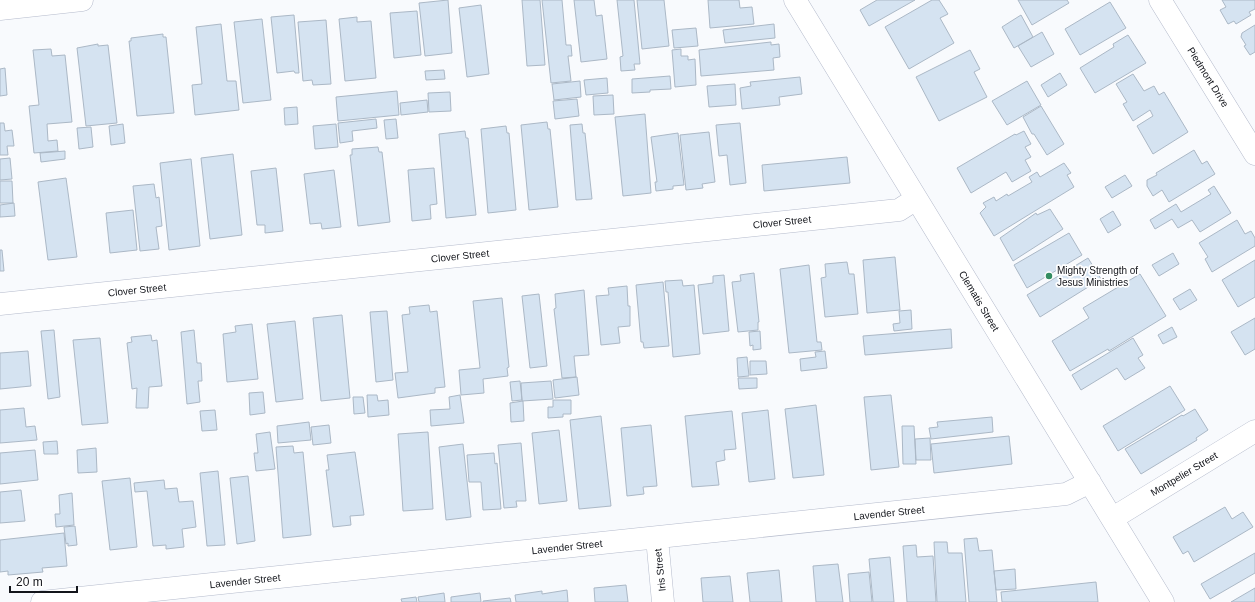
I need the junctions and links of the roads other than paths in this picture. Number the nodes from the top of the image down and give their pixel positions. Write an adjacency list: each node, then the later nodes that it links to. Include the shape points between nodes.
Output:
1 (82, 0): 4 (street)
2 (796, 0): 6 (street, Clematis Street)
3 (1160, 0): 5 (street, Piedmont Drive)
4 (0, 8)
5 (1255, 154)
6 (916, 199): 7 (street, Clover Street, via 898,210); 9 (street, Clematis Street)
7 (0, 304)
8 (1255, 431): 10 (street, Montpelier Street)
9 (1090, 482): 10 (street, Clematis Street); 11 (street, Lavender Street, via 1066,494)
10 (1113, 518): 14 (street, Clematis Street)
11 (657, 538): 12 (street, Lavender Street); 13 (street, Iris Street)
12 (42, 602)
13 (663, 602)
14 (1163, 602)

